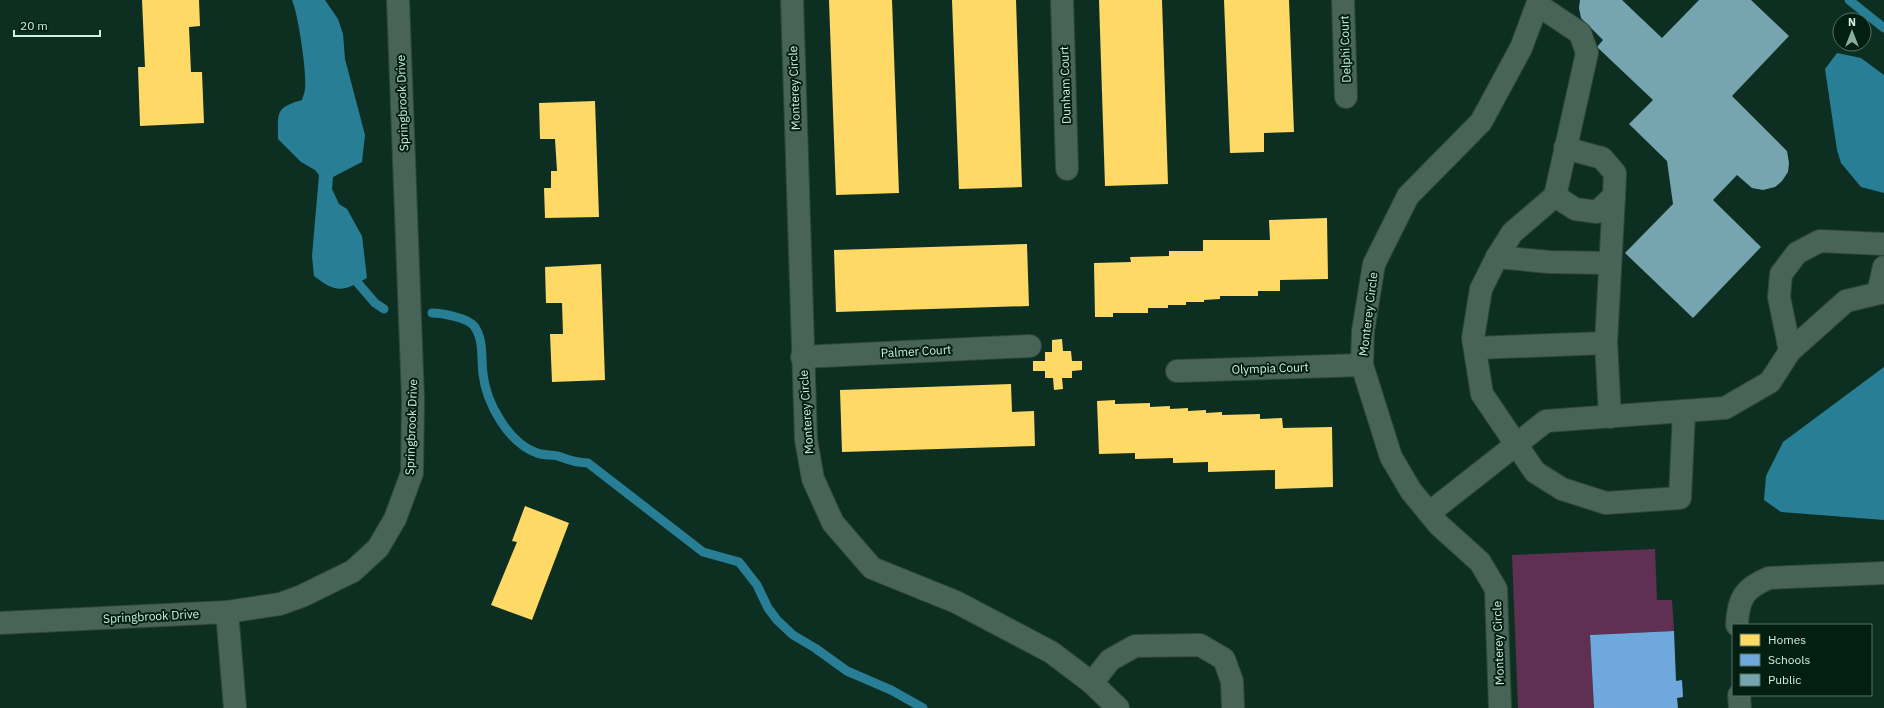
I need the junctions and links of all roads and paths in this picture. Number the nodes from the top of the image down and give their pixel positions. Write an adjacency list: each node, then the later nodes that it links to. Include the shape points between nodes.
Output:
1 (398, 0): 28 (street, Springbrook Drive, via 413,399 412,474 395,519 378,548 354,571 280,604)
2 (792, 0): 20 (street, Monterey Circle)
3 (1062, 0): 8 (street, Dunham Court)
4 (1343, 0): 6 (street, Delphi Court)
5 (1538, 3): 7 (street, via 1580,33 1587,53); 21 (street, Monterey Circle, via 1521,48 1481,122 1408,196 1374,264 1363,331)
6 (1346, 97)
7 (1565, 148): 9 (street); 10 (street, via 1602,158 1615,173)
8 (1067, 169)
9 (1555, 196): 10 (street, via 1575,209 1597,212); 12 (street, via 1512,233)
10 (1614, 196): 13 (street)
11 (1884, 244): 19 (street, via 1820,241 1797,253 1780,274 1779,297)
12 (1496, 257): 13 (street, via 1549,262); 18 (street, via 1481,289 1473,338)
13 (1610, 263): 16 (street)
14 (1884, 267): 15 (street)
15 (1881, 293): 19 (street, via 1846,301)
16 (1606, 341): 18 (street); 24 (street)
17 (1030, 346): 20 (street, Palmer Court)
18 (1475, 348): 25 (street, via 1482,394)
19 (1790, 352): 23 (street, via 1770,382 1764,386 1725,408)
20 (802, 357): 31 (street, Monterey Circle, via 806,440 814,479 833,523 872,568 956,602 990,619 1051,652)
21 (1362, 365): 22 (street, Olympia Court); 26 (street, Monterey Circle, via 1391,457 1411,491)
22 (1178, 371)
23 (1684, 412): 24 (street); 25 (street, via 1680,498 1606,503 1562,489 1535,472)
24 (1610, 416): 25 (street, via 1546,421)
25 (1516, 445): 26 (street)
26 (1429, 513): 36 (street, Monterey Circle, via 1480,562 1496,589)
27 (1884, 573): 30 (street, via 1768,578 1754,584 1743,596 1737,608)
28 (227, 612): 29 (street, Springbrook Drive); 33 (street)
29 (0, 623)
30 (1737, 624)
31 (1092, 683): 34 (street, Monterey Circle); 35 (street, via 1110,660 1135,646 1200,645 1224,659 1232,681)
32 (1739, 696): 37 (street)
33 (235, 708)
34 (1118, 708)
35 (1233, 708)
36 (1500, 708)
37 (1740, 708)

